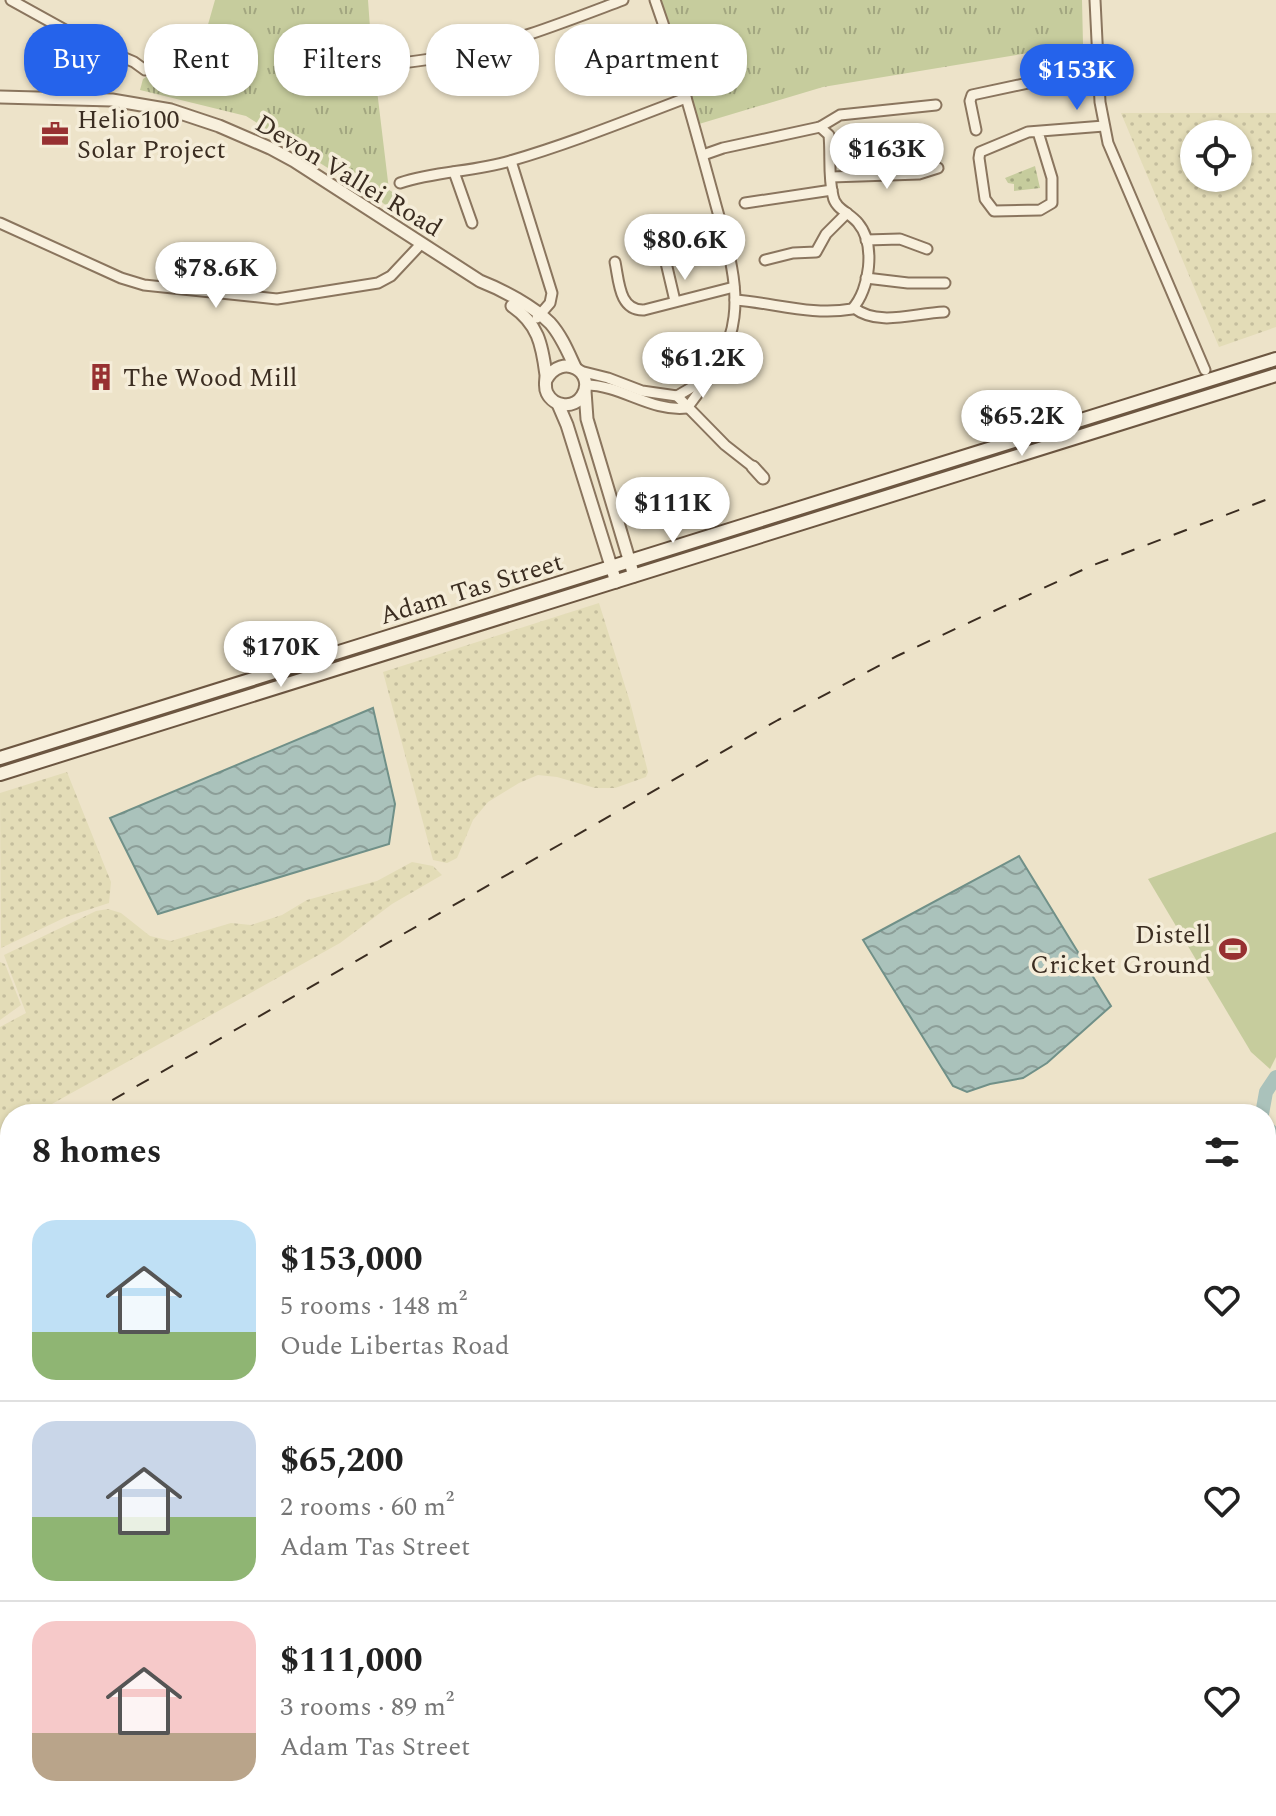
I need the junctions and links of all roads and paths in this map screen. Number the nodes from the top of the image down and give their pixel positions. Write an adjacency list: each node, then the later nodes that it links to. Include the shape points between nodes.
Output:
1 (11, 0): 6 (street)
2 (623, 0): 5 (street, via 536,33)
3 (655, 0): 9 (street)
4 (1095, 0): 7 (street)
5 (410, 62)
6 (144, 69)
7 (1098, 71): 11 (street); 13 (street, via 972,95)
8 (0, 97): 27 (street, Devon Vallei Road, via 112,100 195,117 270,148)
9 (686, 98): 15 (street); 16 (street)
10 (936, 105): 12 (street, via 840,115)
11 (1104, 126): 14 (street); 44 (street, via 1116,166)
12 (820, 127): 15 (street); 19 (street, via 829,135)
13 (976, 130)
14 (1038, 132): 14 (street, via 979,154 985,199 994,211 1040,210 1052,203 1052,178)
15 (703, 155): 34 (street)
16 (511, 161): 18 (street); 39 (street, via 551,290 550,303)
17 (938, 168): 19 (street, via 919,174)
18 (454, 172): 20 (street); 25 (street)
19 (831, 177): 21 (street)
20 (400, 183)
21 (832, 190): 22 (street); 23 (street, via 834,201)
22 (745, 203)
23 (847, 213): 26 (street); 30 (street, via 816,252)
24 (0, 223): 27 (street, via 138,284 277,299 378,283)
25 (472, 223)
26 (866, 240): 28 (street, via 900,239); 32 (street)
27 (421, 244): 39 (street, Devon Vallei Road)
28 (927, 249)
29 (663, 250): 36 (street)
30 (765, 260)
31 (615, 262): 36 (street, via 626,304 635,310)
32 (866, 278): 33 (street); 37 (street)
33 (945, 283)
34 (734, 287): 35 (street); 36 (street)
35 (735, 300): 37 (street, via 826,312); 42 (street, via 731,335)
36 (675, 301)
37 (854, 308): 38 (street, via 876,319)
38 (944, 312)
39 (536, 318): 41 (street, Devon Vallei Road, via 552,325); 45 (street)
40 (1276, 359): 44 (main road, Adam Tas Street)
41 (577, 369): 45 (street, via 561,366); 46 (street); 48 (street, via 642,391)
42 (712, 375): 48 (street); 51 (street)
43 (1276, 375): 47 (main road, Adam Tas Street)
44 (1208, 377): 47 (street); 49 (street); 54 (main road, Adam Tas Street)
45 (546, 380): 50 (street, via 547,394)
46 (585, 388): 50 (street, via 577,402); 51 (street, via 614,389 657,406); 54 (street, via 587,419)
47 (1222, 391): 49 (main road, Adam Tas Street)
48 (677, 396): 51 (street)
49 (1207, 397): 56 (main road, Adam Tas Street)
50 (558, 404): 55 (street)
51 (687, 408): 52 (street)
52 (753, 467): 53 (street)
53 (763, 478)
54 (628, 562): 55 (main road, Adam Tas Street); 56 (street)
55 (610, 568): 57 (street); 58 (main road, Adam Tas Street)
56 (634, 576): 57 (main road, Adam Tas Street)
57 (616, 582): 59 (main road, Adam Tas Street)
58 (0, 758)
59 (0, 774)

